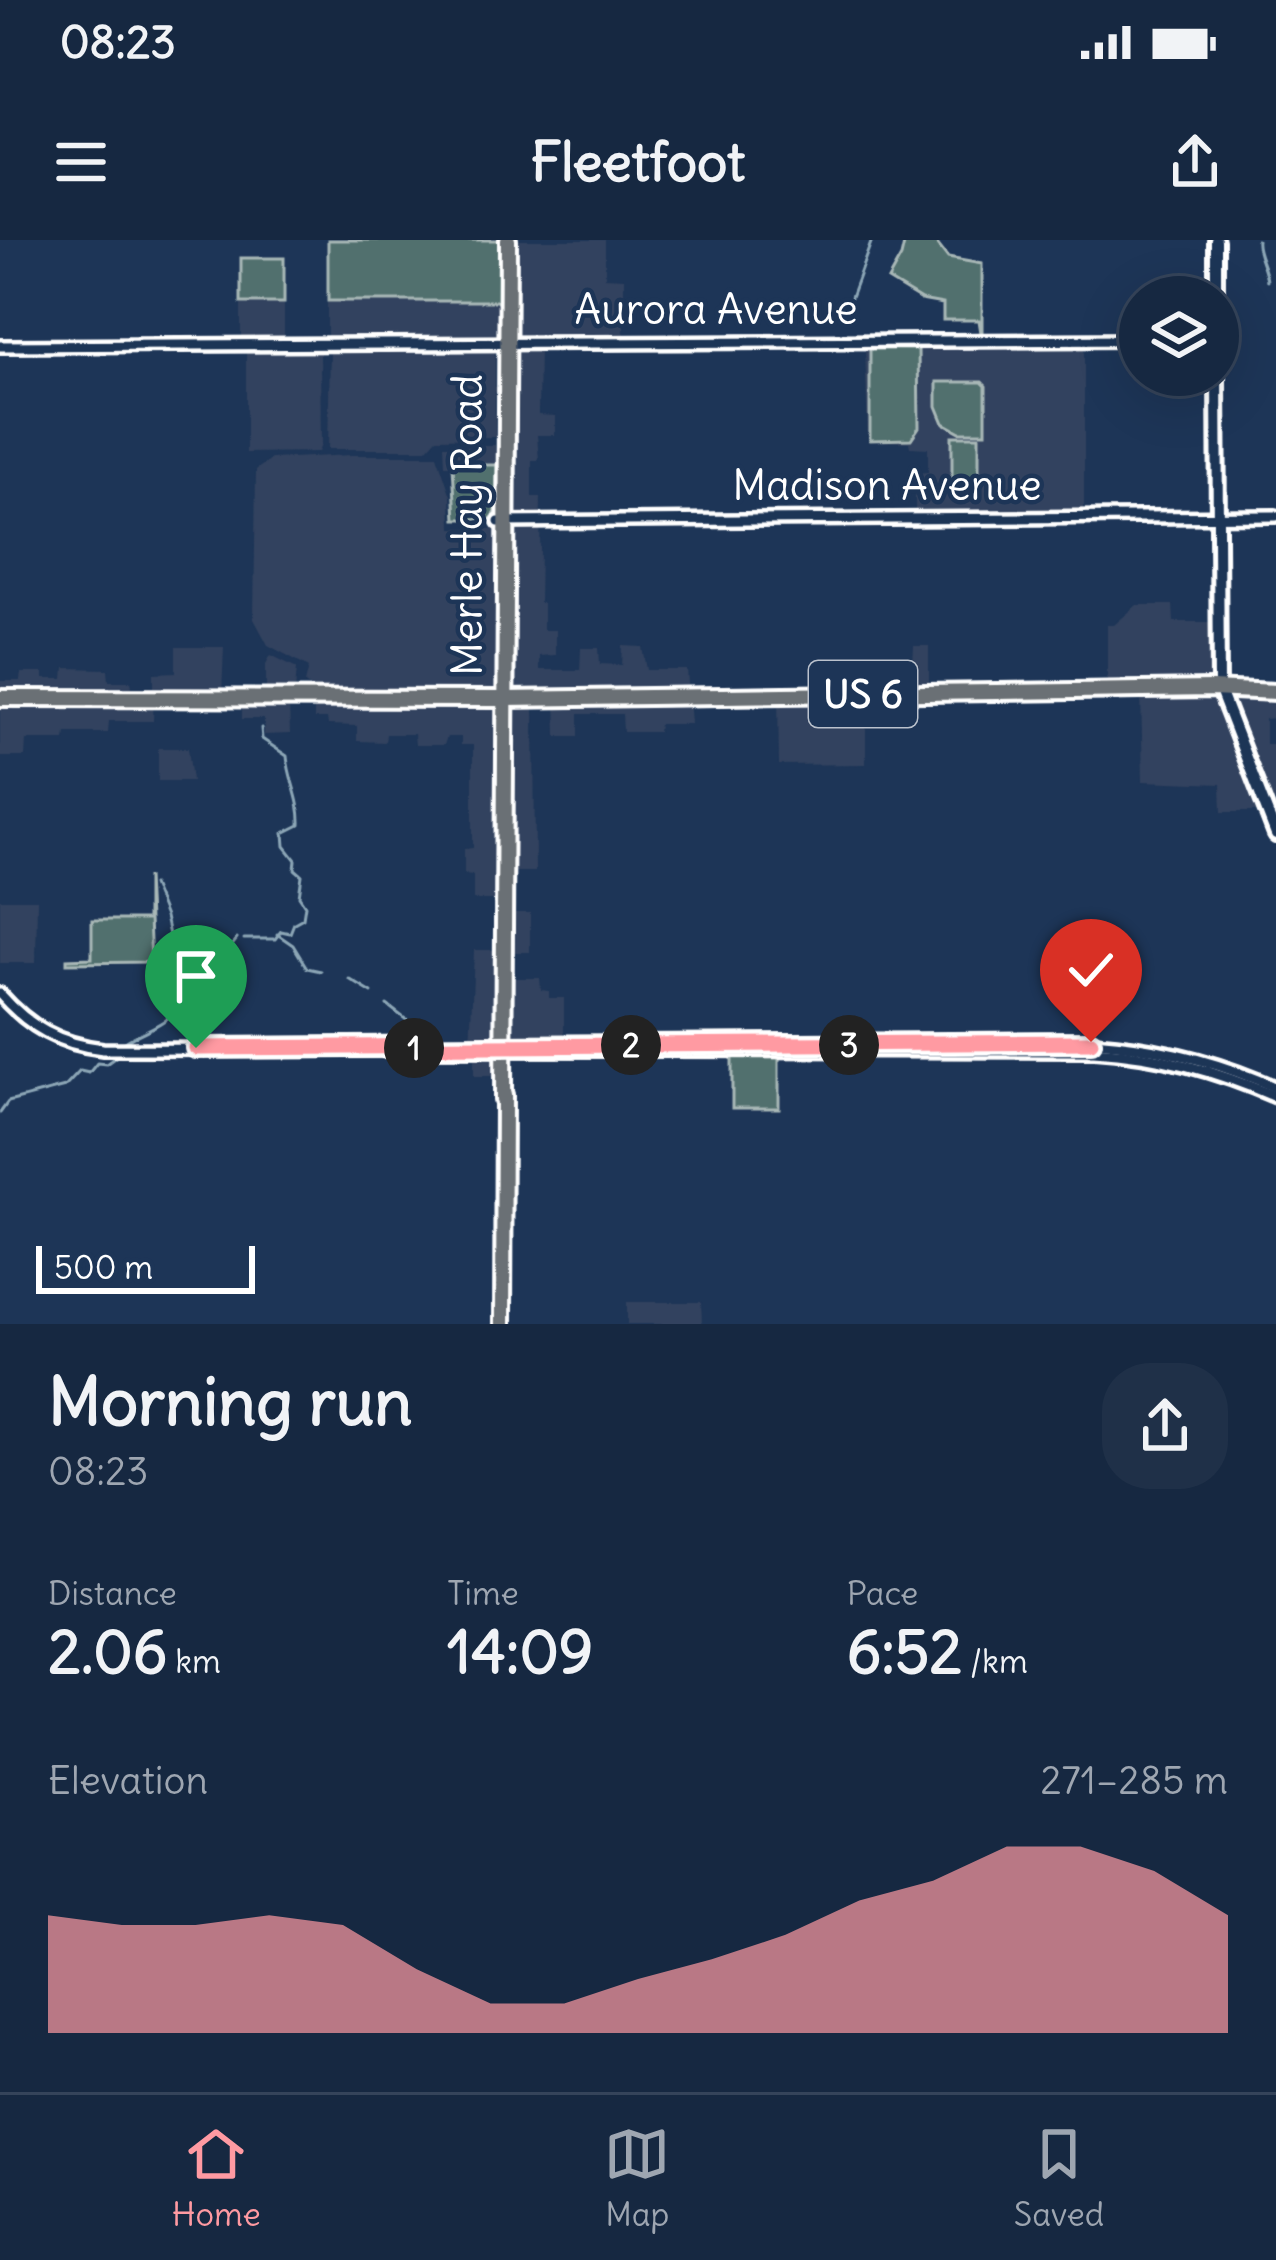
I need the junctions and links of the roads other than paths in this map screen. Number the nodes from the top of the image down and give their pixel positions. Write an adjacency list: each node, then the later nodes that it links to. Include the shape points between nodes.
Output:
1 (506, 240): 5 (main road, Merle Hay Road)
2 (1216, 240): 3 (main road)
3 (1216, 276)
4 (1119, 340): 5 (street, Aurora Avenue)
5 (503, 344): 6 (street, Aurora Avenue); 10 (main road, Merle Hay Road)
6 (0, 346)
7 (1217, 396): 8 (main road)
8 (1218, 516): 9 (street, Madison Avenue); 10 (street, Madison Avenue); 11 (main road)
9 (1276, 516)
10 (502, 521): 13 (main road, Merle Hay Road)
11 (1218, 692): 12 (main road, US 6); 13 (main road, US 6); 15 (main road)
12 (1276, 692)
13 (502, 696): 14 (main road); 17 (main road, Merle Hay Road)
14 (0, 698)
15 (1276, 835)
16 (0, 994): 17 (street, via 49,1036 103,1049)
17 (503, 1048): 18 (street, via 1123,1043 1186,1053); 19 (street, via 1134,1053); 20 (main road, Merle Hay Road)
18 (1276, 1088)
19 (1276, 1097)
20 (502, 1320)

